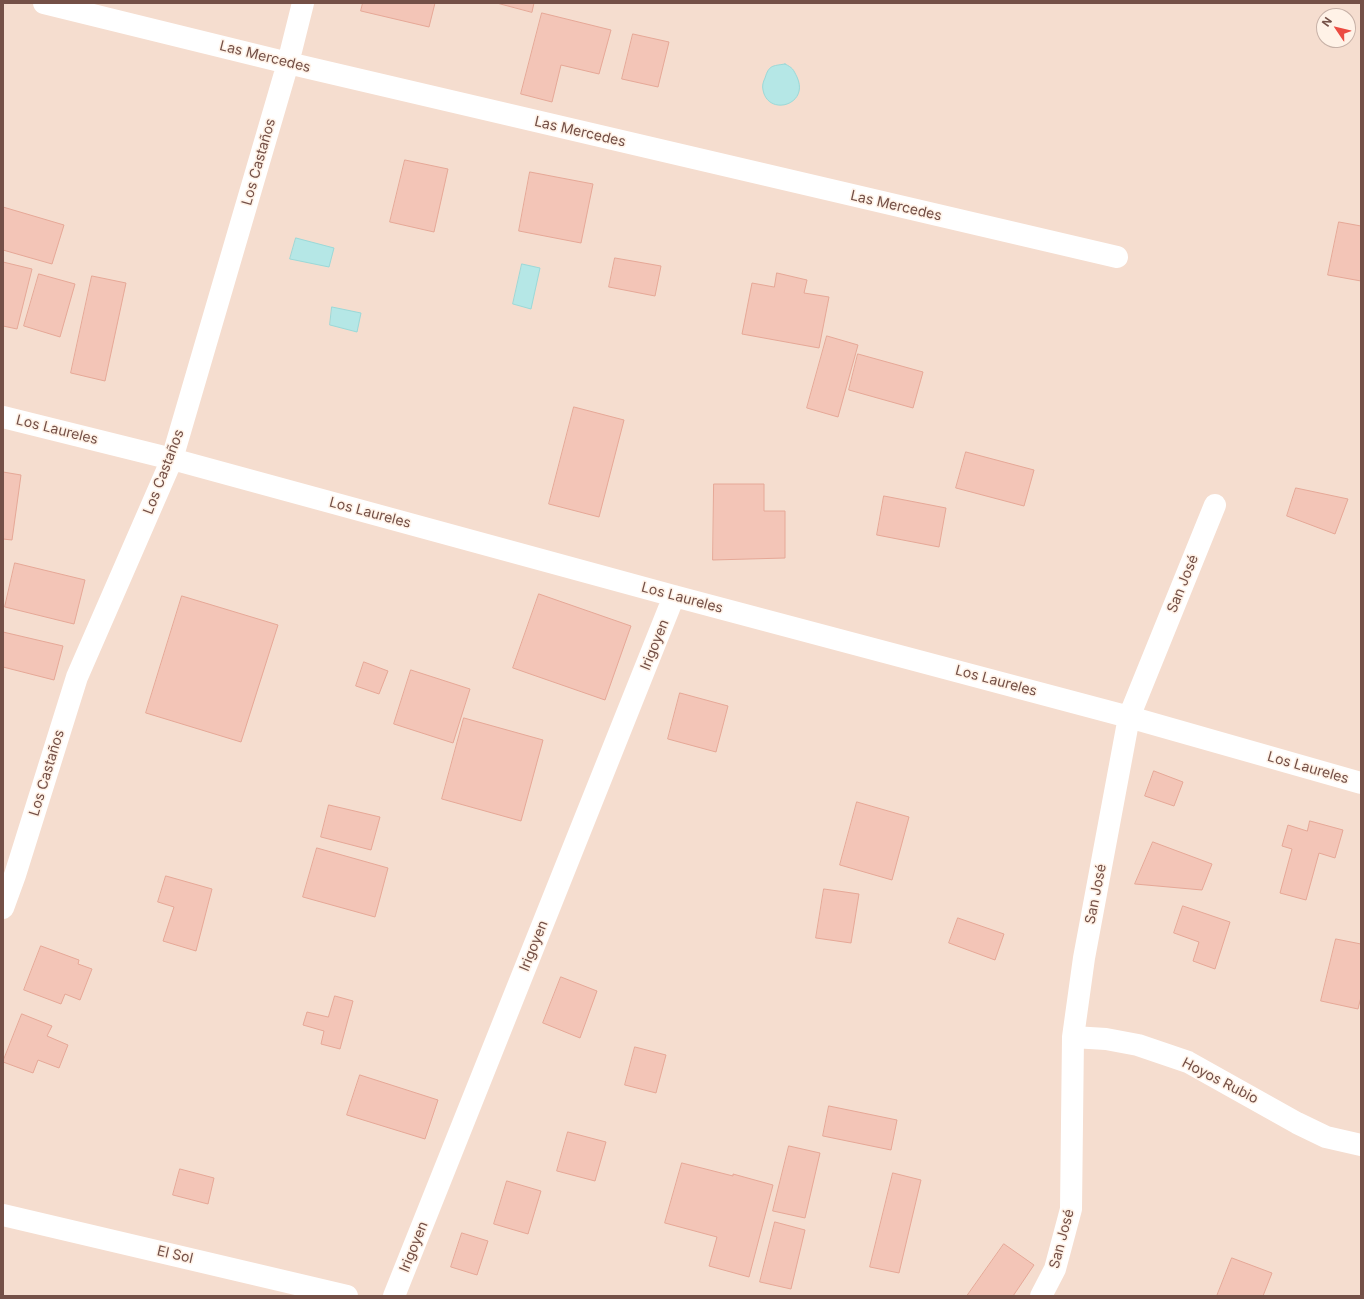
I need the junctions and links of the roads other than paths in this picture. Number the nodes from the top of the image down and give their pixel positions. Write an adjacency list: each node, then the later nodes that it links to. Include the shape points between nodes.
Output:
1 (44, 3): 3 (street, Las Mercedes)
2 (303, 3): 3 (street, Los Castaños)
3 (288, 63): 4 (street, Las Mercedes); 6 (street, Los Castaños)
4 (1117, 257)
5 (3, 417): 6 (street, Los Laureles)
6 (172, 459): 8 (street, Los Laureles); 11 (street, Los Castaños, via 77,677)
7 (1215, 505): 9 (street, San José)
8 (674, 596): 9 (street, Los Laureles); 16 (street, Irigoyen)
9 (1129, 716): 10 (street, Los Laureles); 12 (street, San José, via 1084,958)
10 (1361, 783)
11 (3, 908)
12 (1073, 1037): 13 (street, Hoyos Rubio, via 1106,1039 1188,1062 1326,1137); 17 (street, San José, via 1071,1209 1055,1268)
13 (1361, 1145)
14 (3, 1215): 15 (street, El Sol)
15 (347, 1296)
16 (394, 1296)
17 (1041, 1296)

